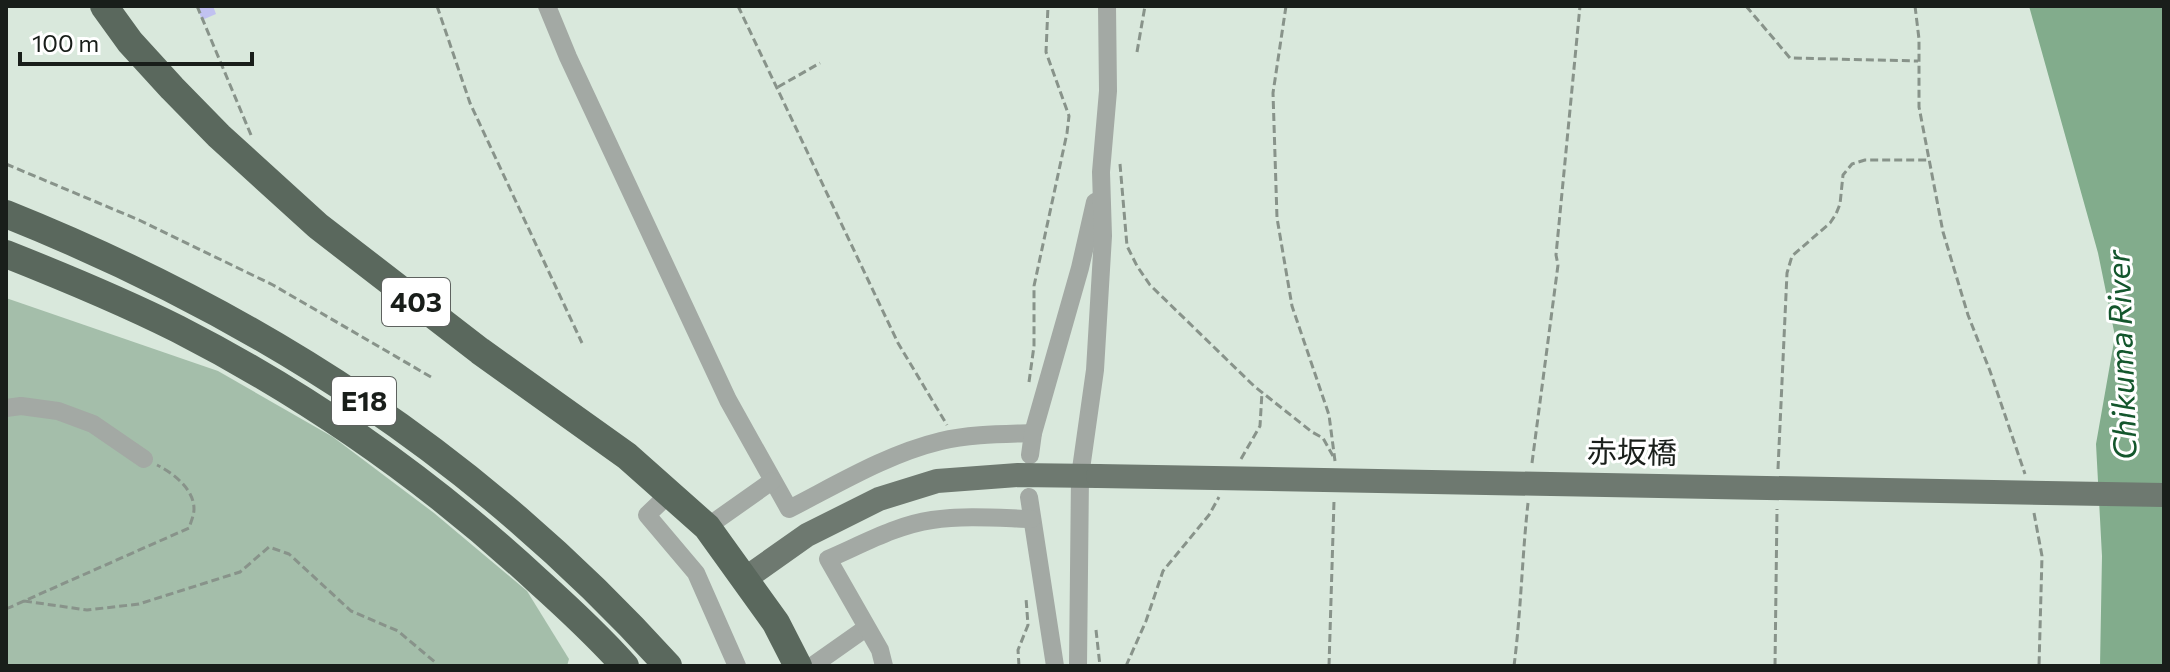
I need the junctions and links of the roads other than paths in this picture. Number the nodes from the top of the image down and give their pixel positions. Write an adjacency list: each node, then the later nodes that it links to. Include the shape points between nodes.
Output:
1 (104, 6): 13 (highway, 403, via 172,88 318,226)
2 (547, 6): 12 (street, via 728,400)
3 (1107, 6): 4 (street, via 1108,91)
4 (1101, 172): 8 (street); 11 (street, via 1103,236)
5 (6, 214): 21 (highway, E18, via 252,332 400,425 524,524)
6 (6, 254): 20 (highway, E18, via 177,329 322,412 510,555)
7 (6, 408): 10 (street, via 58,411 93,424)
8 (1033, 433): 9 (street); 12 (street, via 942,440 881,461 789,509)
9 (1030, 455)
10 (144, 459)
11 (1089, 476): 14 (main road, 赤坂橋, bridge); 18 (main road, 赤坂橋, via 937,481 879,499 807,535); 27 (street)
12 (772, 481): 17 (street)
13 (670, 493): 17 (highway, 403); 22 (street, via 647,515 696,573)
14 (2164, 495)
15 (1029, 497): 16 (street)
16 (1031, 519): 19 (street, via 931,520 828,559); 26 (street)
17 (707, 527): 18 (highway, 403)
18 (746, 578): 23 (highway, 403)
19 (866, 628): 24 (street); 25 (street)
20 (625, 666)
21 (668, 666)
22 (737, 666)
23 (798, 666)
24 (812, 666)
25 (884, 666)
26 (1055, 666)
27 (1078, 666)

